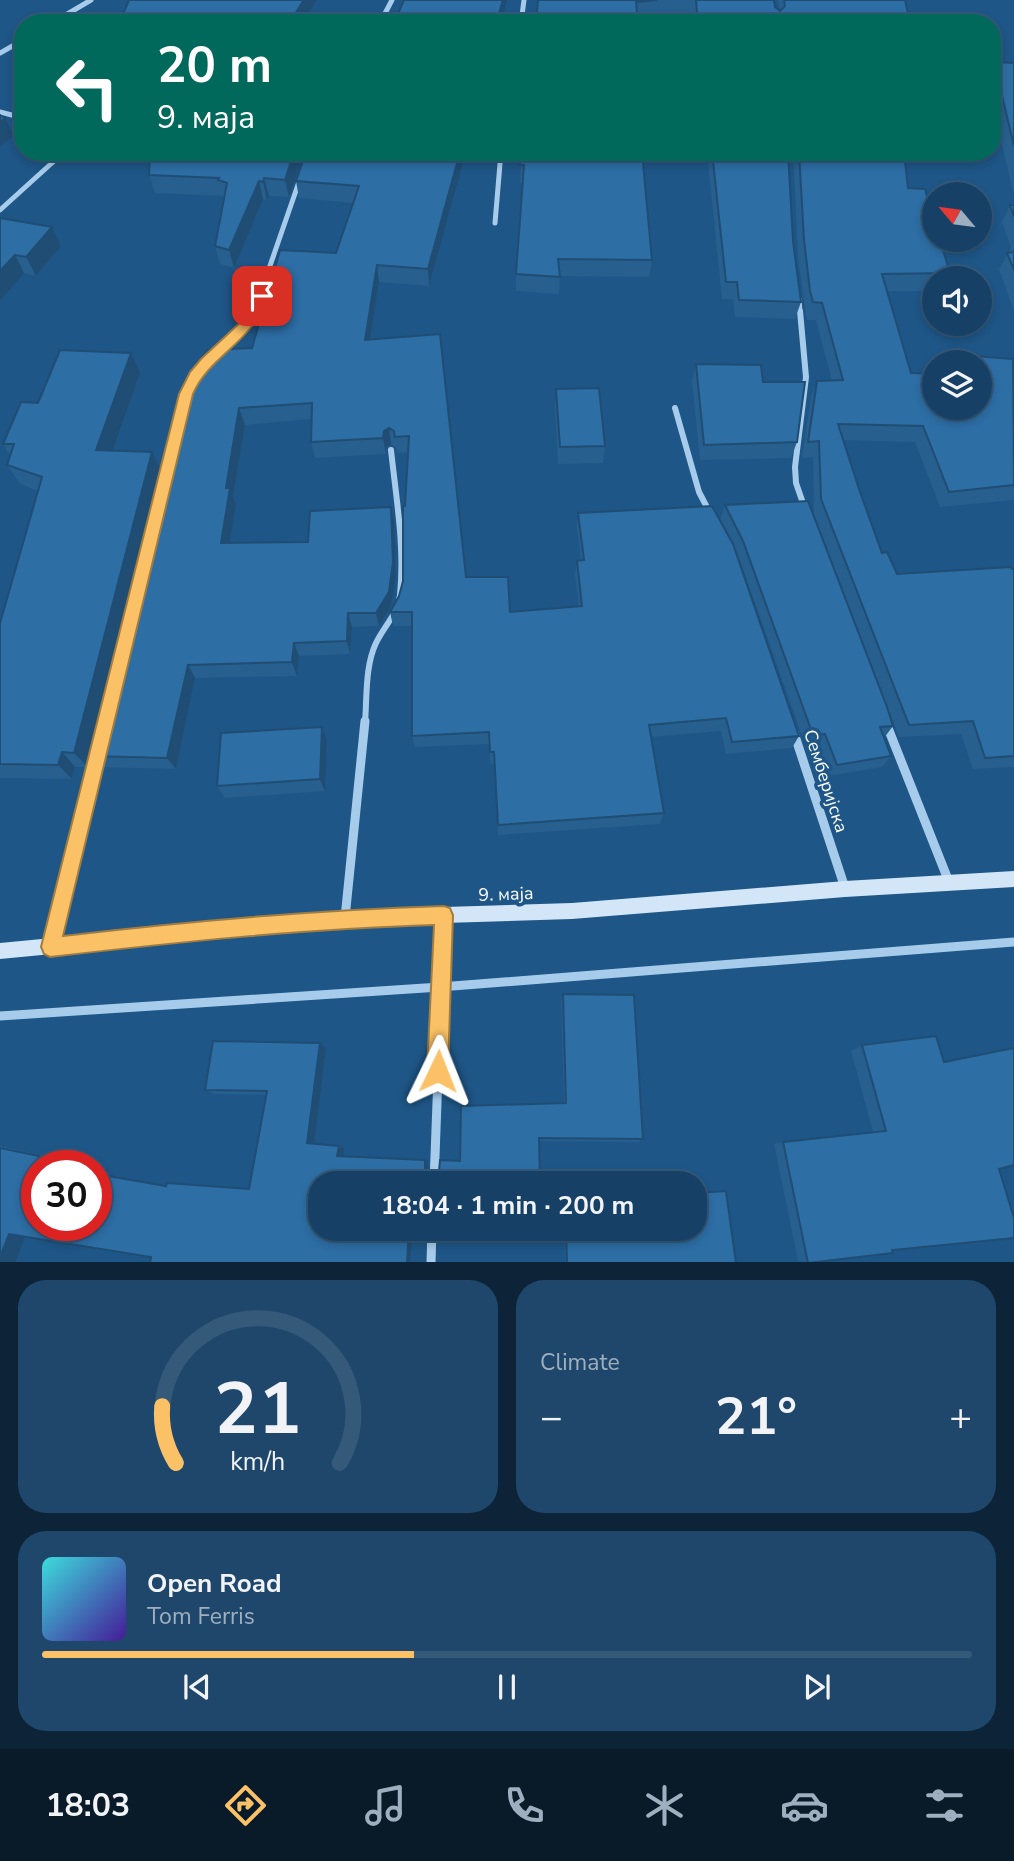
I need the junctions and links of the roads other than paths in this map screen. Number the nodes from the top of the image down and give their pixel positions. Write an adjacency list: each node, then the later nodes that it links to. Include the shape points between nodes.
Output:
1 (91, 0): 2 (street)
2 (67, 14)
3 (54, 161): 6 (street)
4 (500, 161): 7 (street)
5 (302, 175): 9 (street, via 254,312 238,334)
6 (0, 210)
7 (495, 223)
8 (798, 295): 14 (street, via 806,377 795,467)
9 (205, 362)
10 (194, 376): 13 (street)
11 (675, 408): 15 (street, via 699,492)
12 (391, 450): 23 (street, via 400,530 400,596 371,659)
13 (167, 466)
14 (808, 519)
15 (715, 523)
16 (882, 712): 20 (street)
17 (790, 721): 21 (street, Семберијска)
18 (99, 748): 25 (street)
19 (1014, 879): 20 (main road, 9. маја)
20 (949, 882): 21 (main road, 9. маја)
21 (845, 888): 22 (main road, 9. маја, via 572,911)
22 (444, 915): 23 (main road, 9. маја); 27 (street)
23 (345, 918): 25 (main road, 9. маја)
24 (1014, 942): 27 (street)
25 (50, 947): 26 (main road, 9. маја)
26 (0, 951)
27 (440, 987): 28 (street); 29 (street)
28 (0, 1016)
29 (434, 1171)
30 (432, 1241): 31 (street)
31 (431, 1262)

